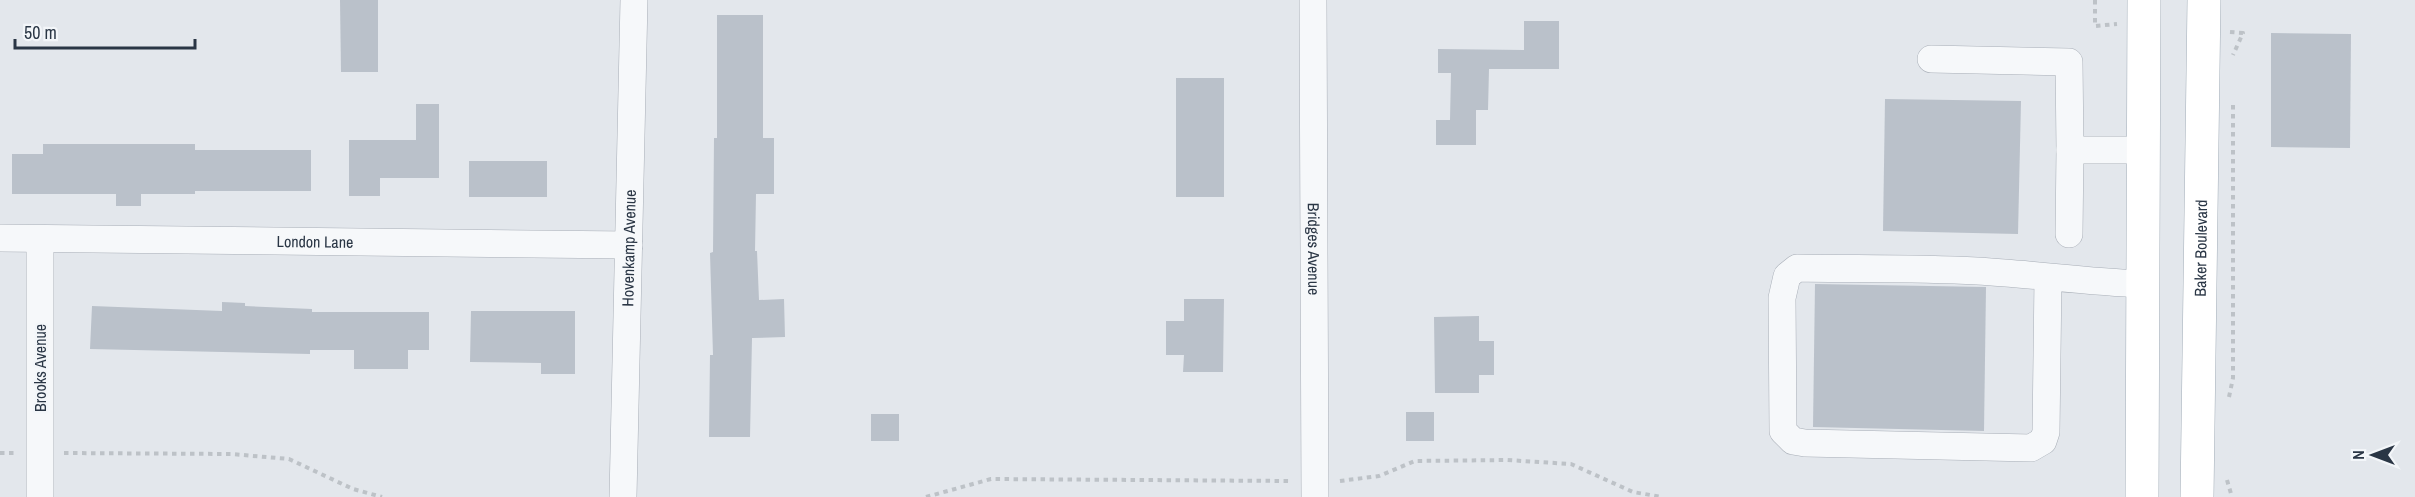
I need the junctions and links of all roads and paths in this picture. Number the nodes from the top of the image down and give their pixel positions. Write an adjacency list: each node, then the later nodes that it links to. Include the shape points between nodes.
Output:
1 (634, 0): 11 (street, Hovenkamp Avenue)
2 (1313, 0): 19 (street, Bridges Avenue)
3 (2144, 0): 7 (main road)
4 (2204, 0): 21 (main road, Baker Boulevard)
5 (1931, 59): 6 (street, via 2069,62)
6 (2070, 150): 7 (street); 8 (street)
7 (2144, 150): 13 (main road)
8 (2069, 234)
9 (0, 238): 10 (street, London Lane)
10 (40, 239): 11 (street, London Lane); 15 (street, Brooks Avenue)
11 (629, 245): 18 (street, Hovenkamp Avenue)
12 (2048, 278): 12 (street, via 1977,271 1797,268 1787,276 1782,298 1784,431 1793,441 1805,443 2031,448 2043,441 2046,432); 13 (street)
13 (2142, 284): 20 (main road)
14 (0, 453): 15 (path)
15 (40, 453): 16 (street, Brooks Avenue); 17 (path, via 231,454 289,459 353,489)
16 (40, 497)
17 (382, 497)
18 (623, 497)
19 (1315, 497)
20 (2142, 497)
21 (2198, 497)

